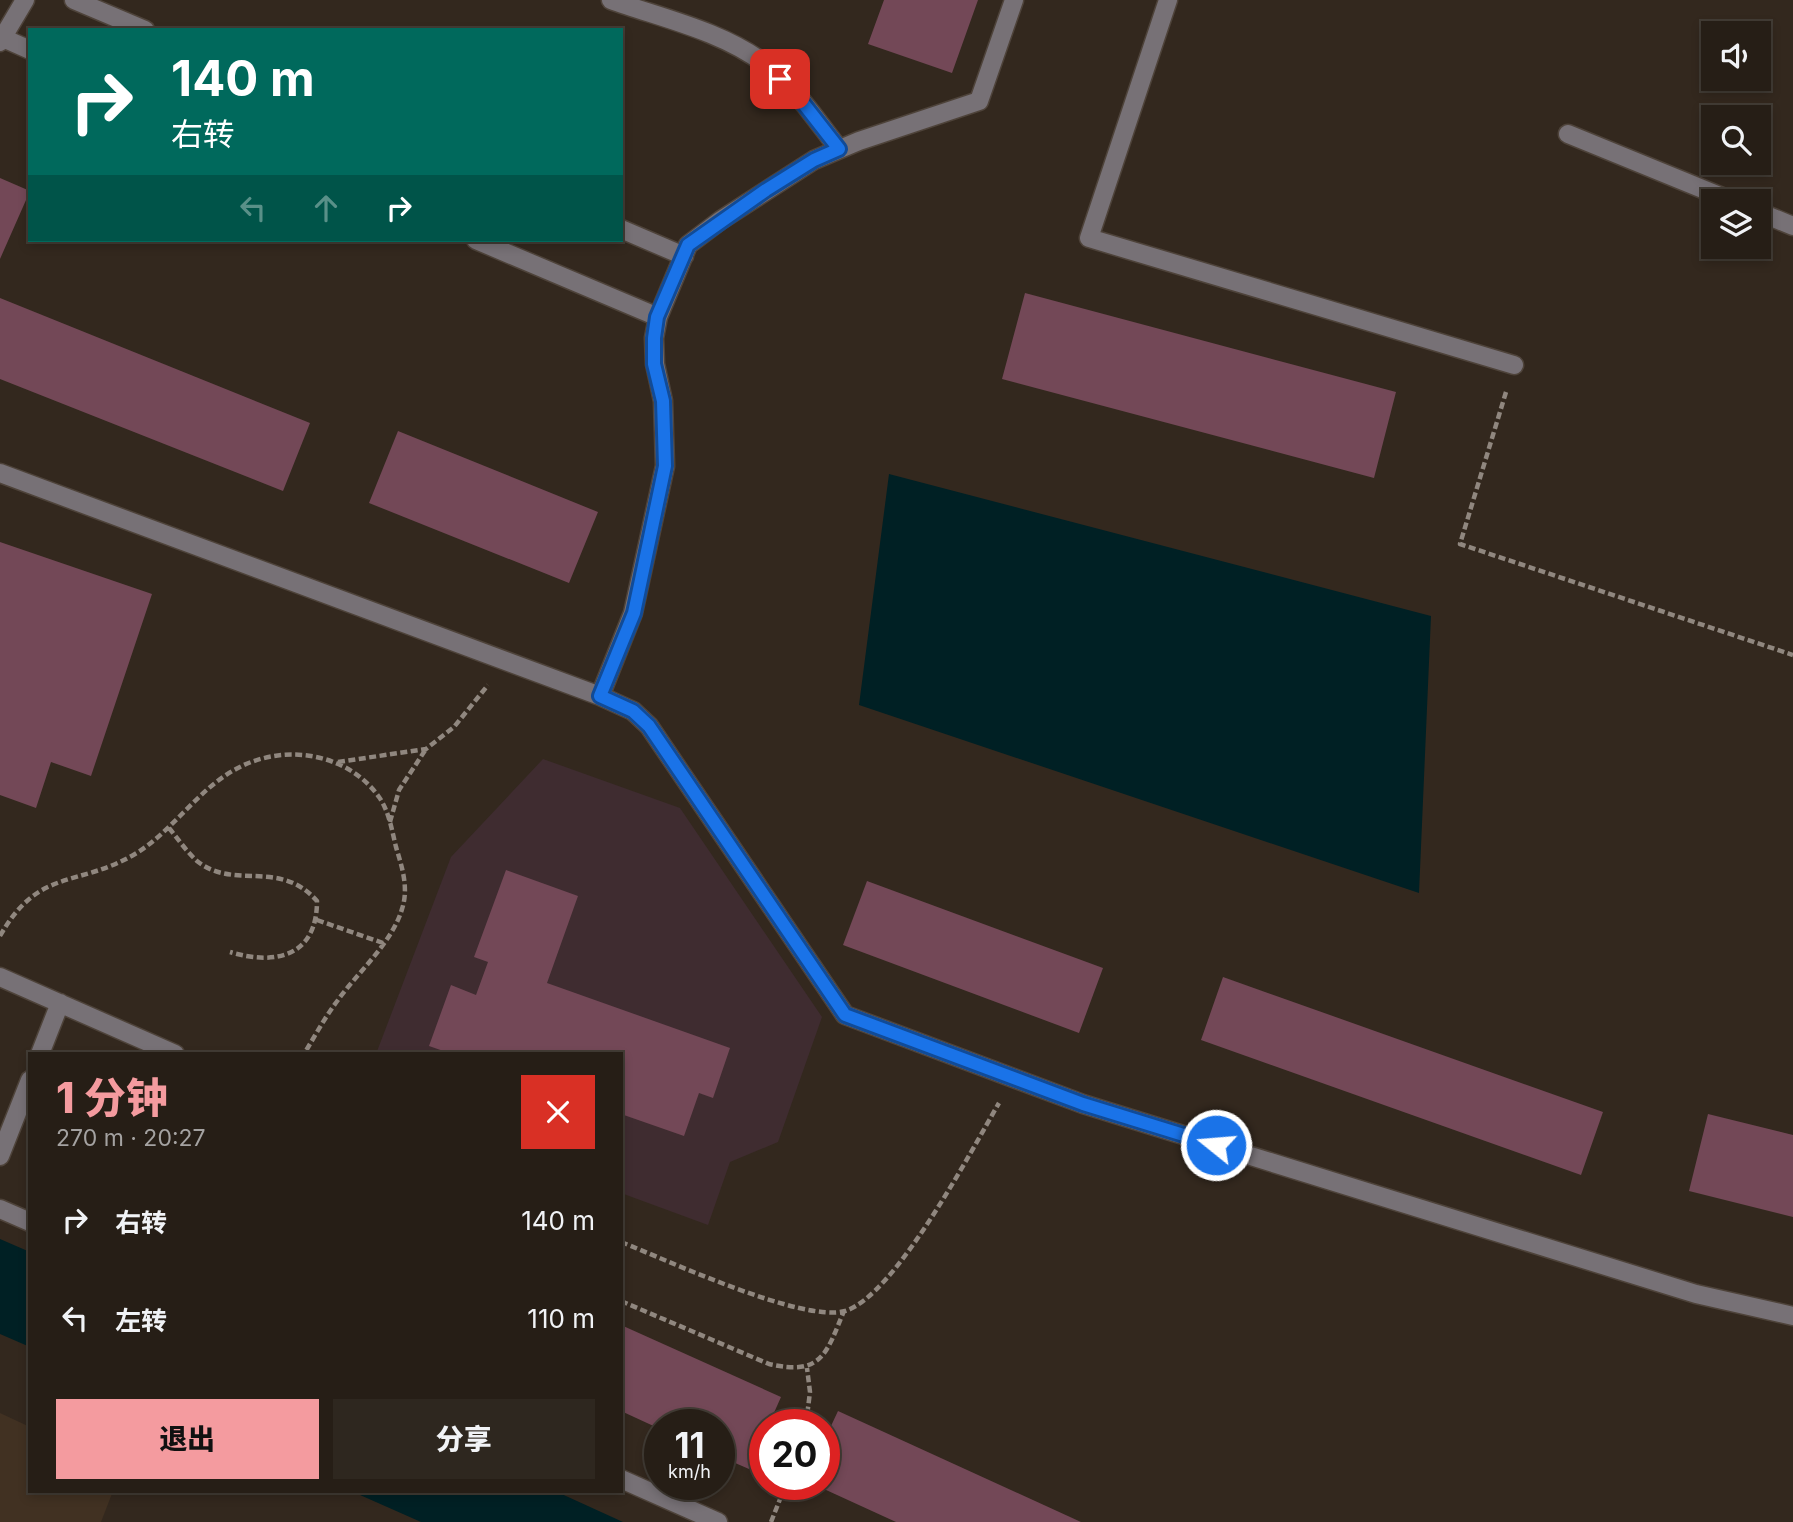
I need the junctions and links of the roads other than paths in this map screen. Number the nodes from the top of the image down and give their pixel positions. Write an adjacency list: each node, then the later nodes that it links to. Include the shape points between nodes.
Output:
1 (25, 0): 7 (lane)
2 (74, 0): 6 (lane)
3 (611, 0): 10 (lane, via 729,43 764,64 796,94)
4 (1014, 0): 10 (lane, via 979,101)
5 (1168, 0): 18 (lane, via 1089,238)
6 (140, 28)
7 (1, 40): 8 (lane)
8 (28, 49)
9 (1568, 134): 11 (lane)
10 (839, 149): 16 (lane, via 721,220 688,245)
11 (1703, 189)
12 (1771, 217): 13 (lane)
13 (1793, 226)
14 (623, 230): 16 (lane)
15 (481, 242): 17 (lane)
16 (684, 256): 17 (lane)
17 (657, 317): 20 (lane, via 654,364 663,401 665,466 634,613)
18 (1514, 365)
19 (0, 473): 20 (lane)
20 (600, 696): 29 (lane, via 633,711 649,726 845,1015 1083,1104 1696,1294)
21 (0, 977): 22 (lane)
22 (60, 1003): 23 (lane); 24 (lane)
23 (41, 1052)
24 (170, 1052)
25 (28, 1085): 26 (lane)
26 (0, 1156)
27 (0, 1209): 28 (lane)
28 (28, 1221)
29 (1793, 1316)
30 (623, 1480): 31 (lane)
31 (718, 1522)

